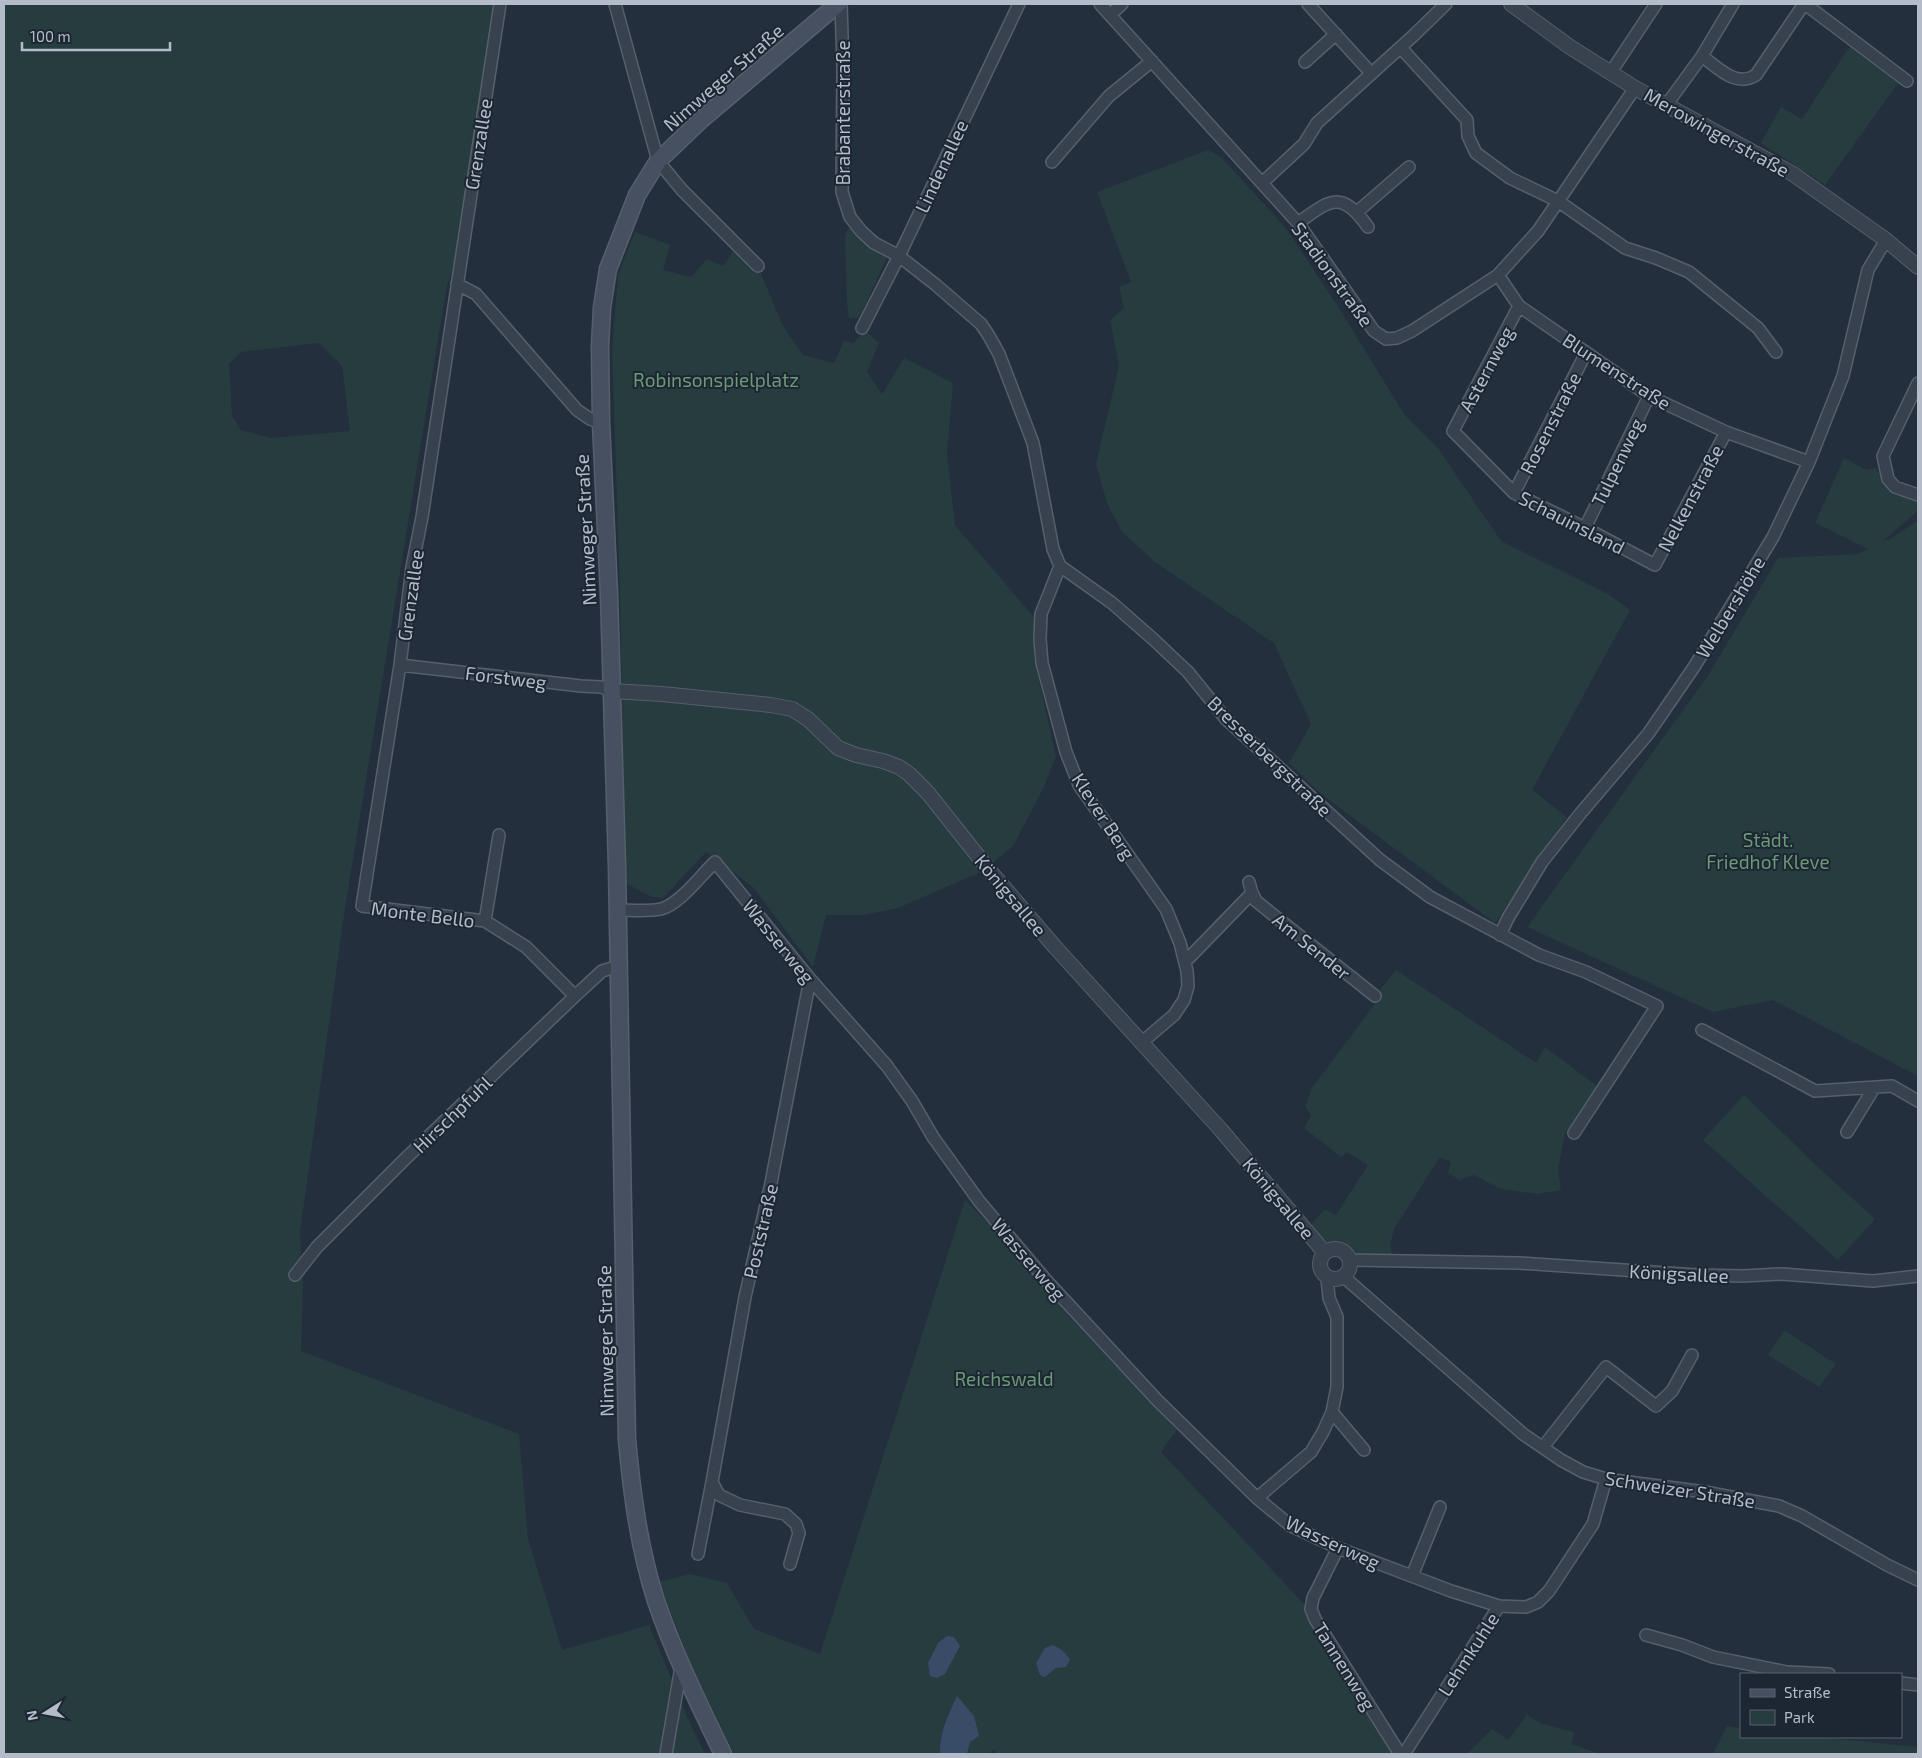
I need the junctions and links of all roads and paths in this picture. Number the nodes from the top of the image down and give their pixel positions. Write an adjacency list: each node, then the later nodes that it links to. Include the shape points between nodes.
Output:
1 (500, 4): 37 (street, Grenzallee)
2 (615, 4): 24 (street)
3 (839, 4): 24 (main road, Nimweger Straße, via 702,119); 33 (street, Brabanterstraße, via 843,68 842,192 850,217 861,231 874,243)
4 (1019, 4): 33 (street, Lindenallee)
5 (1100, 4): 13 (street, Stadionstraße)
6 (1122, 4): 13 (street)
7 (1446, 4): 15 (street)
8 (1511, 4): 19 (street, Merowingerstraße)
9 (1656, 4): 19 (street)
10 (1733, 4): 16 (street)
11 (1805, 4): 16 (street, via 1756,75 1747,81 1734,79); 21 (street)
12 (1314, 6): 14 (street)
13 (1110, 15): 17 (street, Stadionstraße)
14 (1336, 34): 18 (street); 20 (street)
15 (1401, 48): 20 (street); 28 (street, via 1467,120 1468,136 1476,153 1510,178)
16 (1702, 56): 23 (street)
17 (1152, 61): 25 (street, via 1109,96); 27 (street, Stadionstraße)
18 (1305, 62)
19 (1611, 72): 22 (street, Merowingerstraße)
20 (1371, 74): 27 (street, via 1317,123 1304,144)
21 (1907, 81)
22 (1635, 88): 23 (street, Merowingerstraße); 28 (street, Stadionstraße)
23 (1667, 104): 32 (street, Merowingerstraße, via 1793,174)
24 (658, 161): 34 (street, via 682,190); 44 (main road, Nimweger Straße, via 637,194 608,269 600,346)
25 (1052, 162)
26 (1409, 167): 29 (street)
27 (1262, 183): 30 (street, Stadionstraße)
28 (1558, 200): 36 (street, Stadionstraße, via 1538,231); 40 (street, via 1625,248 1689,272 1758,328)
29 (1357, 212): 30 (street, via 1336,201 1324,204); 31 (street)
30 (1298, 223): 36 (street, Stadionstraße, via 1374,331 1386,339 1412,331)
31 (1368, 227)
32 (1886, 240): 35 (street, Merowingerstraße); 47 (street, Welbershöhe, via 1868,270 1843,376)
33 (899, 256): 39 (street, Lindenallee); 52 (street, via 981,324 999,354 1033,443 1053,549)
34 (758, 266)
35 (1918, 267)
36 (1498, 275): 38 (street, Blumenstraße)
37 (457, 284): 44 (street, via 476,294 577,410); 53 (street, Grenzallee, via 412,567)
38 (1519, 306): 41 (street, Blumenstraße); 45 (street, Asternweg)
39 (862, 328)
40 (1776, 352)
41 (1586, 353): 43 (street, Blumenstraße); 48 (street, Rosenstraße)
42 (1918, 383): 49 (street, via 1882,456 1888,479 1895,487)
43 (1649, 396): 46 (street, Blumenstraße); 50 (street, Tulpenweg)
44 (601, 423): 54 (main road, Nimweger Straße)
45 (1453, 431): 48 (street, Schauinsland)
46 (1726, 432): 47 (street, Blumenstraße); 51 (street, Nelkenstraße)
47 (1809, 462): 59 (street, Welbershöhe, via 1773,537 1694,667 1648,734 1542,862)
48 (1514, 493): 50 (street, Schauinsland)
49 (1918, 495)
50 (1585, 528): 51 (street, Schauinsland)
51 (1655, 564)
52 (1060, 566): 59 (street, Bresserbergstraße, via 1112,603 1160,646 1188,672 1226,719 1380,860 1430,898); 60 (street, Klever Berg, via 1041,614 1040,639 1042,663 1066,752 1079,785 1166,909)
53 (400, 665): 54 (street, Forstweg, via 601,687); 56 (street, Grenzallee)
54 (612, 691): 57 (main road, Nimweger Straße); 66 (street, Königsallee, via 792,709 808,719 838,748 899,767 921,785 989,870)
55 (499, 835): 58 (street, Monte Bello)
56 (362, 906): 58 (street, Monte Bello)
57 (617, 910): 61 (main road, Nimweger Straße); 62 (street, Wasserweg, via 668,906 715,862)
58 (485, 922): 63 (street, Monte Bello, via 526,947)
59 (1500, 936): 70 (street, Bresserbergstraße, via 1657,1006)
60 (1185, 962): 64 (street, Am Sender, via 1250,888 1256,901); 66 (street, Klever Berg, via 1188,986 1184,1000 1174,1015)
61 (618, 966): 63 (street, Hirschpfuhl, via 602,971); 92 (main road, Nimweger Straße, via 626,1430 631,1490 656,1601)
62 (810, 979): 82 (street, Poststraße, via 771,1187 743,1306); 83 (street, Wasserweg, via 887,1066 980,1201 1046,1280 1157,1400)
63 (575, 996): 73 (street, Hirschpfuhl, via 406,1158 318,1247)
64 (1375, 996)
65 (1702, 1030): 67 (street, via 1814,1091)
66 (1142, 1043): 71 (street, Königsallee)
67 (1874, 1088): 68 (street, via 1892,1086); 69 (street)
68 (1918, 1101)
69 (1847, 1132)
70 (1574, 1133)
71 (1325, 1253): 72 (street, Königsallee, via 1342,1250); 76 (street, Königsallee, via 1320,1268)
72 (1350, 1260): 74 (street, Königsallee, via 1519,1263 1697,1275 1782,1274 1873,1281); 75 (street, via 1350,1268)
73 (295, 1275)
74 (1918, 1276)
75 (1344, 1277): 76 (street, via 1338,1280); 79 (street, Schweizer Straße)
76 (1327, 1278): 78 (street, via 1329,1298 1337,1317 1337,1387)
77 (1692, 1355): 79 (street, via 1672,1391 1656,1406 1606,1367)
78 (1332, 1412): 80 (street); 83 (street, via 1311,1452)
79 (1543, 1448): 81 (street, Schweizer Straße, via 1576,1468)
80 (1364, 1450)
81 (1606, 1480): 89 (street, Schweizer Straße, via 1705,1492 1780,1506); 90 (street, Lehmkuhle, via 1593,1524 1550,1591 1526,1608)
82 (712, 1482): 86 (street, Poststraße); 87 (street, via 719,1494 740,1505 785,1514 796,1524 799,1533)
83 (1256, 1498): 85 (street, Wasserweg, via 1290,1526)
84 (1440, 1507): 88 (street)
85 (1338, 1548): 88 (street, Wasserweg); 98 (street, Tannenweg, via 1313,1598 1311,1609)
86 (698, 1554)
87 (790, 1564)
88 (1412, 1576): 90 (street, Wasserweg)
89 (1918, 1580)
90 (1499, 1606): 98 (street, Lehmkuhle)
91 (1646, 1635): 93 (street, via 1721,1659)
92 (681, 1667): 96 (street); 97 (main road, Nimweger Straße)
93 (1808, 1673)
94 (1902, 1682): 95 (street)
95 (1918, 1684)
96 (666, 1754)
97 (723, 1754)
98 (1402, 1754)

